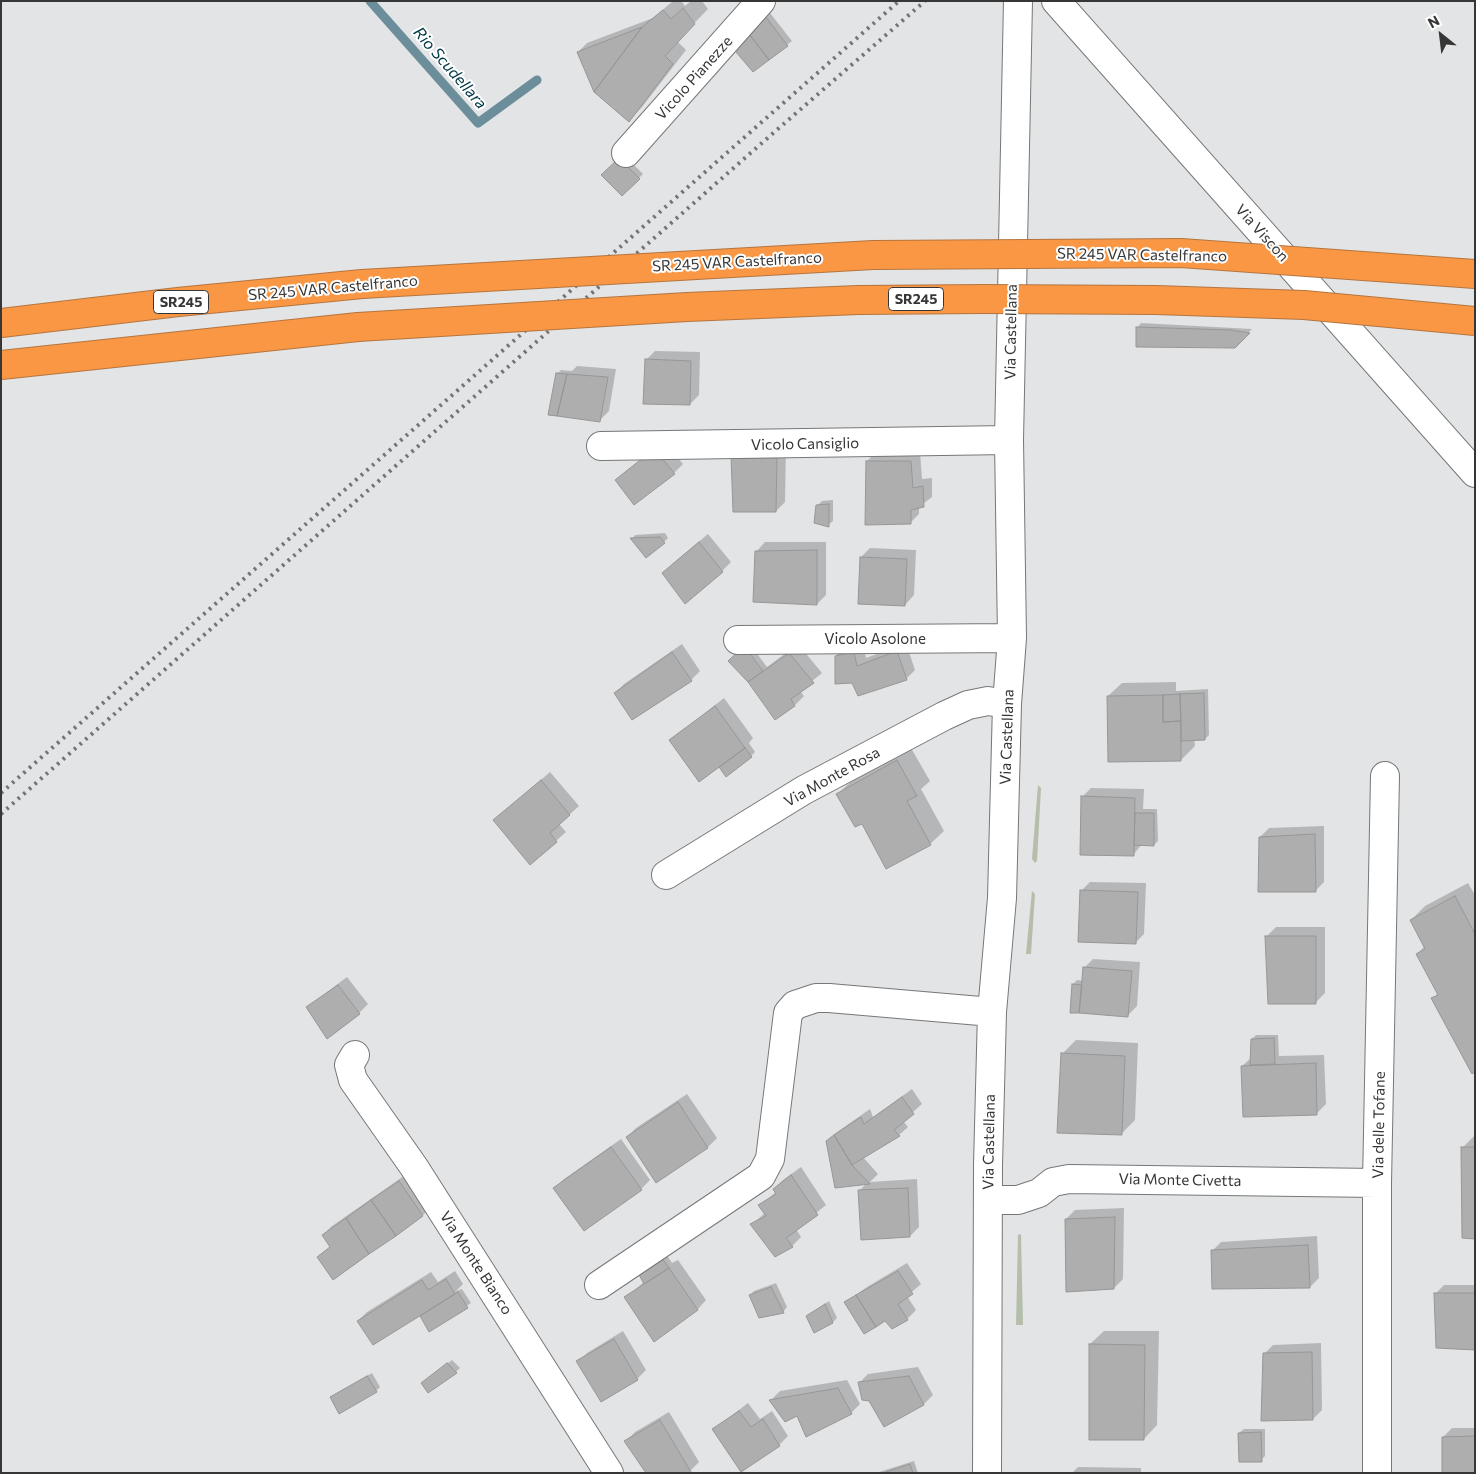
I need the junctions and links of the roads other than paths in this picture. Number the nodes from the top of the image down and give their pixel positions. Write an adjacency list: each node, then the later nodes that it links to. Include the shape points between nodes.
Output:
1 (761, 1): 4 (street, Vicolo Pianezze)
2 (1018, 1): 9 (street, Via Castellana)
3 (1056, 1): 11 (street, Via Viscon)
4 (626, 153)
5 (1475, 274): 7 (highway, SR 245 VAR Castelfranco / SR245, bridge, via 1181,253 873,255 362,284)
6 (1475, 321): 8 (highway, SR245, bridge, via 1304,305 1156,300 849,300 358,327)
7 (1, 323)
8 (1, 365)
9 (1010, 440): 10 (street, Vicolo Cansiglio); 12 (street, Via Castellana)
10 (601, 446)
11 (1473, 466)
12 (1012, 638): 13 (street, Vicolo Asolone); 14 (street, Via Castellana)
13 (738, 640)
14 (1007, 704): 16 (street, Via Monte Rosa, via 968,705 944,716 804,790); 17 (street, Via Castellana, via 1002,891)
15 (1386, 776): 19 (street, Via delle Tofane)
16 (666, 875)
17 (992, 1012): 20 (street, Via Castellana); 21 (street, via 822,998 795,1005 788,1013 770,1159 760,1176)
18 (355, 1055): 22 (street, Via Monte Bianco, via 349,1065 353,1080 414,1167)
19 (1377, 1183): 20 (street, Via Monte Civetta, via 1069,1178 1053,1182 1039,1193 1018,1200); 24 (street, Via delle Tofane)
20 (988, 1200): 23 (street, Via Castellana)
21 (599, 1285)
22 (609, 1473)
23 (986, 1473)
24 (1377, 1473)

